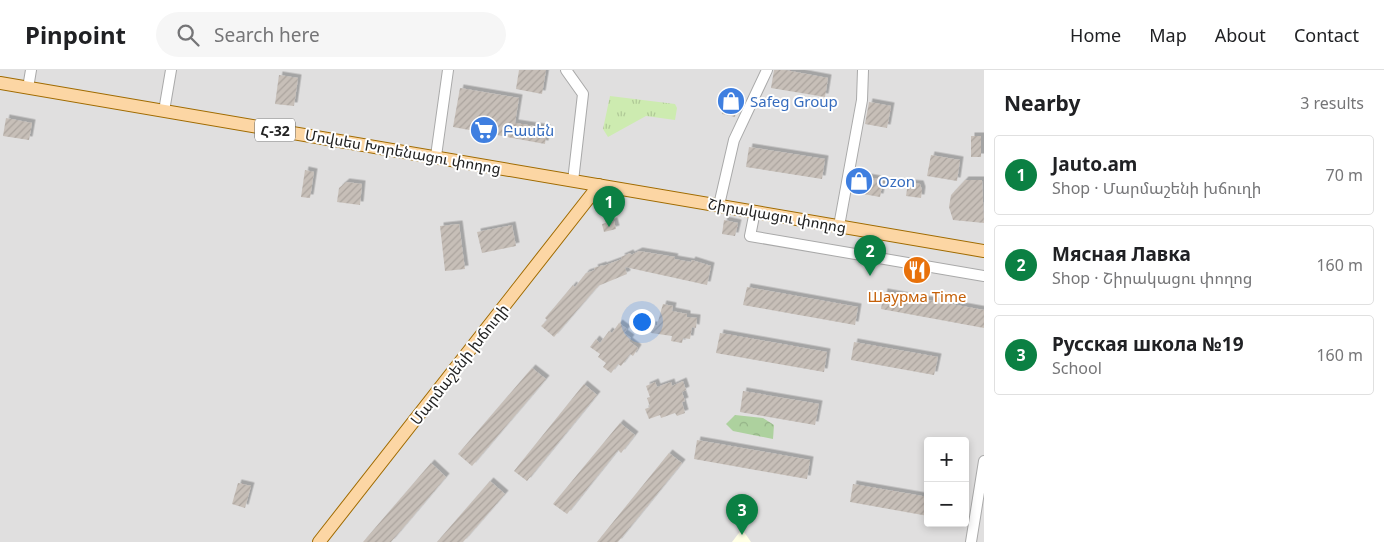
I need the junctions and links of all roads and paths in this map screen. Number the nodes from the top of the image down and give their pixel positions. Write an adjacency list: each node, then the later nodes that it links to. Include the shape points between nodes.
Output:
1 (31, 70): 8 (street)
2 (171, 70): 9 (street)
3 (448, 70): 10 (street)
4 (566, 70): 11 (street, via 583,94)
5 (767, 70): 13 (street, via 734,140)
6 (863, 70): 15 (street, via 862,100)
7 (0, 83): 8 (main road, Մովսես Խորենացու փողոց / Հ-32)
8 (28, 88): 9 (main road, Մովսես Խորենացու փողոց / Հ-32)
9 (164, 111): 10 (main road, Մովսես Խորենացու փողոց / Հ-32)
10 (436, 156): 11 (main road, Մովսես Խորենացու փողոց / Հ-32)
11 (573, 181): 12 (main road, Մովսես Խորենացու փողոց / Հ-32)
12 (599, 185): 13 (main road, Շիրակացու փողոց); 19 (main road, Մարմաշենի խճուղի)
13 (719, 205): 14 (main road, Շիրակացու փողոց)
14 (754, 211): 15 (main road, Շիրակացու փողոց); 17 (street, via 750,236)
15 (839, 226): 16 (main road, Շիրակացու փողոց)
16 (984, 251)
17 (984, 276)
18 (984, 461): 20 (street)
19 (321, 541)
20 (971, 542)

